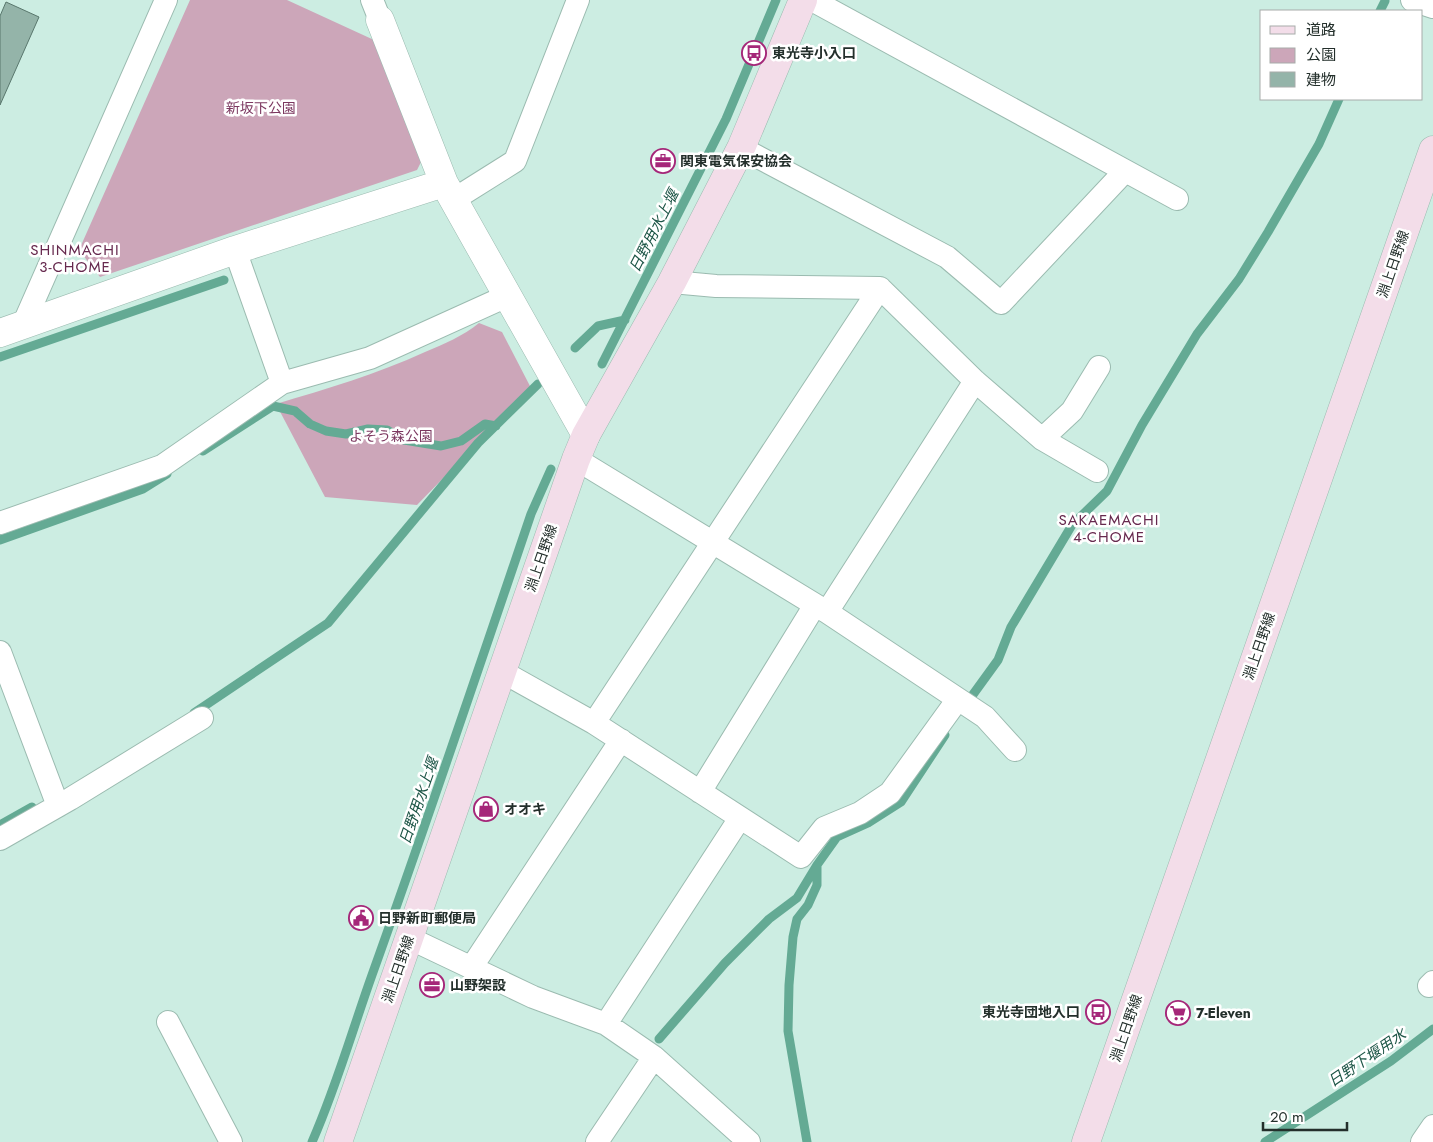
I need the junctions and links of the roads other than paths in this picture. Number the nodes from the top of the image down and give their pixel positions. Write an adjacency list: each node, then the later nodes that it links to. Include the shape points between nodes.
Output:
1 (166, 0): 17 (street)
2 (578, 0): 11 (street, via 515,161)
3 (803, 0): 8 (main road, 淵上日野線)
4 (812, 0): 10 (street)
5 (1412, 0): 6 (street)
6 (1433, 7)
7 (376, 10): 11 (street)
8 (741, 148): 10 (street, via 947,257 1001,304); 14 (main road, 淵上日野線)
9 (1433, 150): 48 (main road, 淵上日野線)
10 (1126, 171): 12 (street)
11 (449, 192): 13 (street); 16 (street)
12 (1177, 199)
13 (235, 250): 17 (street); 20 (street)
14 (672, 282): 15 (street, via 716,286); 22 (main road, 淵上日野線)
15 (880, 288): 19 (street); 25 (street)
16 (507, 296): 20 (street, via 370,358); 22 (street)
17 (12, 329)
18 (1099, 367): 21 (street, via 1072,411)
19 (975, 381): 21 (street); 26 (street)
20 (282, 383): 24 (street, via 162,466)
21 (1042, 439): 23 (street)
22 (581, 447): 25 (street); 28 (main road, 淵上日野線)
23 (1097, 471)
24 (0, 524)
25 (712, 542): 26 (street); 31 (street)
26 (821, 609): 29 (street); 34 (street)
27 (0, 652): 35 (street)
28 (502, 671): 31 (street); 38 (main road, 淵上日野線)
29 (958, 699): 33 (street, via 985,717); 36 (street, via 890,793 860,813 824,828 801,857)
30 (202, 718): 35 (street)
31 (594, 723): 32 (street)
32 (621, 740): 34 (street); 39 (street)
33 (1015, 750)
34 (700, 792): 36 (street)
35 (58, 806): 37 (street)
36 (740, 818): 41 (street)
37 (0, 839)
38 (409, 938): 39 (street); 45 (main road, 淵上日野線)
39 (471, 968): 41 (street, via 533,997)
40 (168, 1022): 44 (street)
41 (606, 1024): 42 (street)
42 (654, 1058): 46 (street); 47 (street)
43 (1433, 1126): 49 (street)
44 (231, 1142)
45 (338, 1142)
46 (597, 1142)
47 (749, 1142)
48 (1086, 1142)
49 (1422, 1142)

